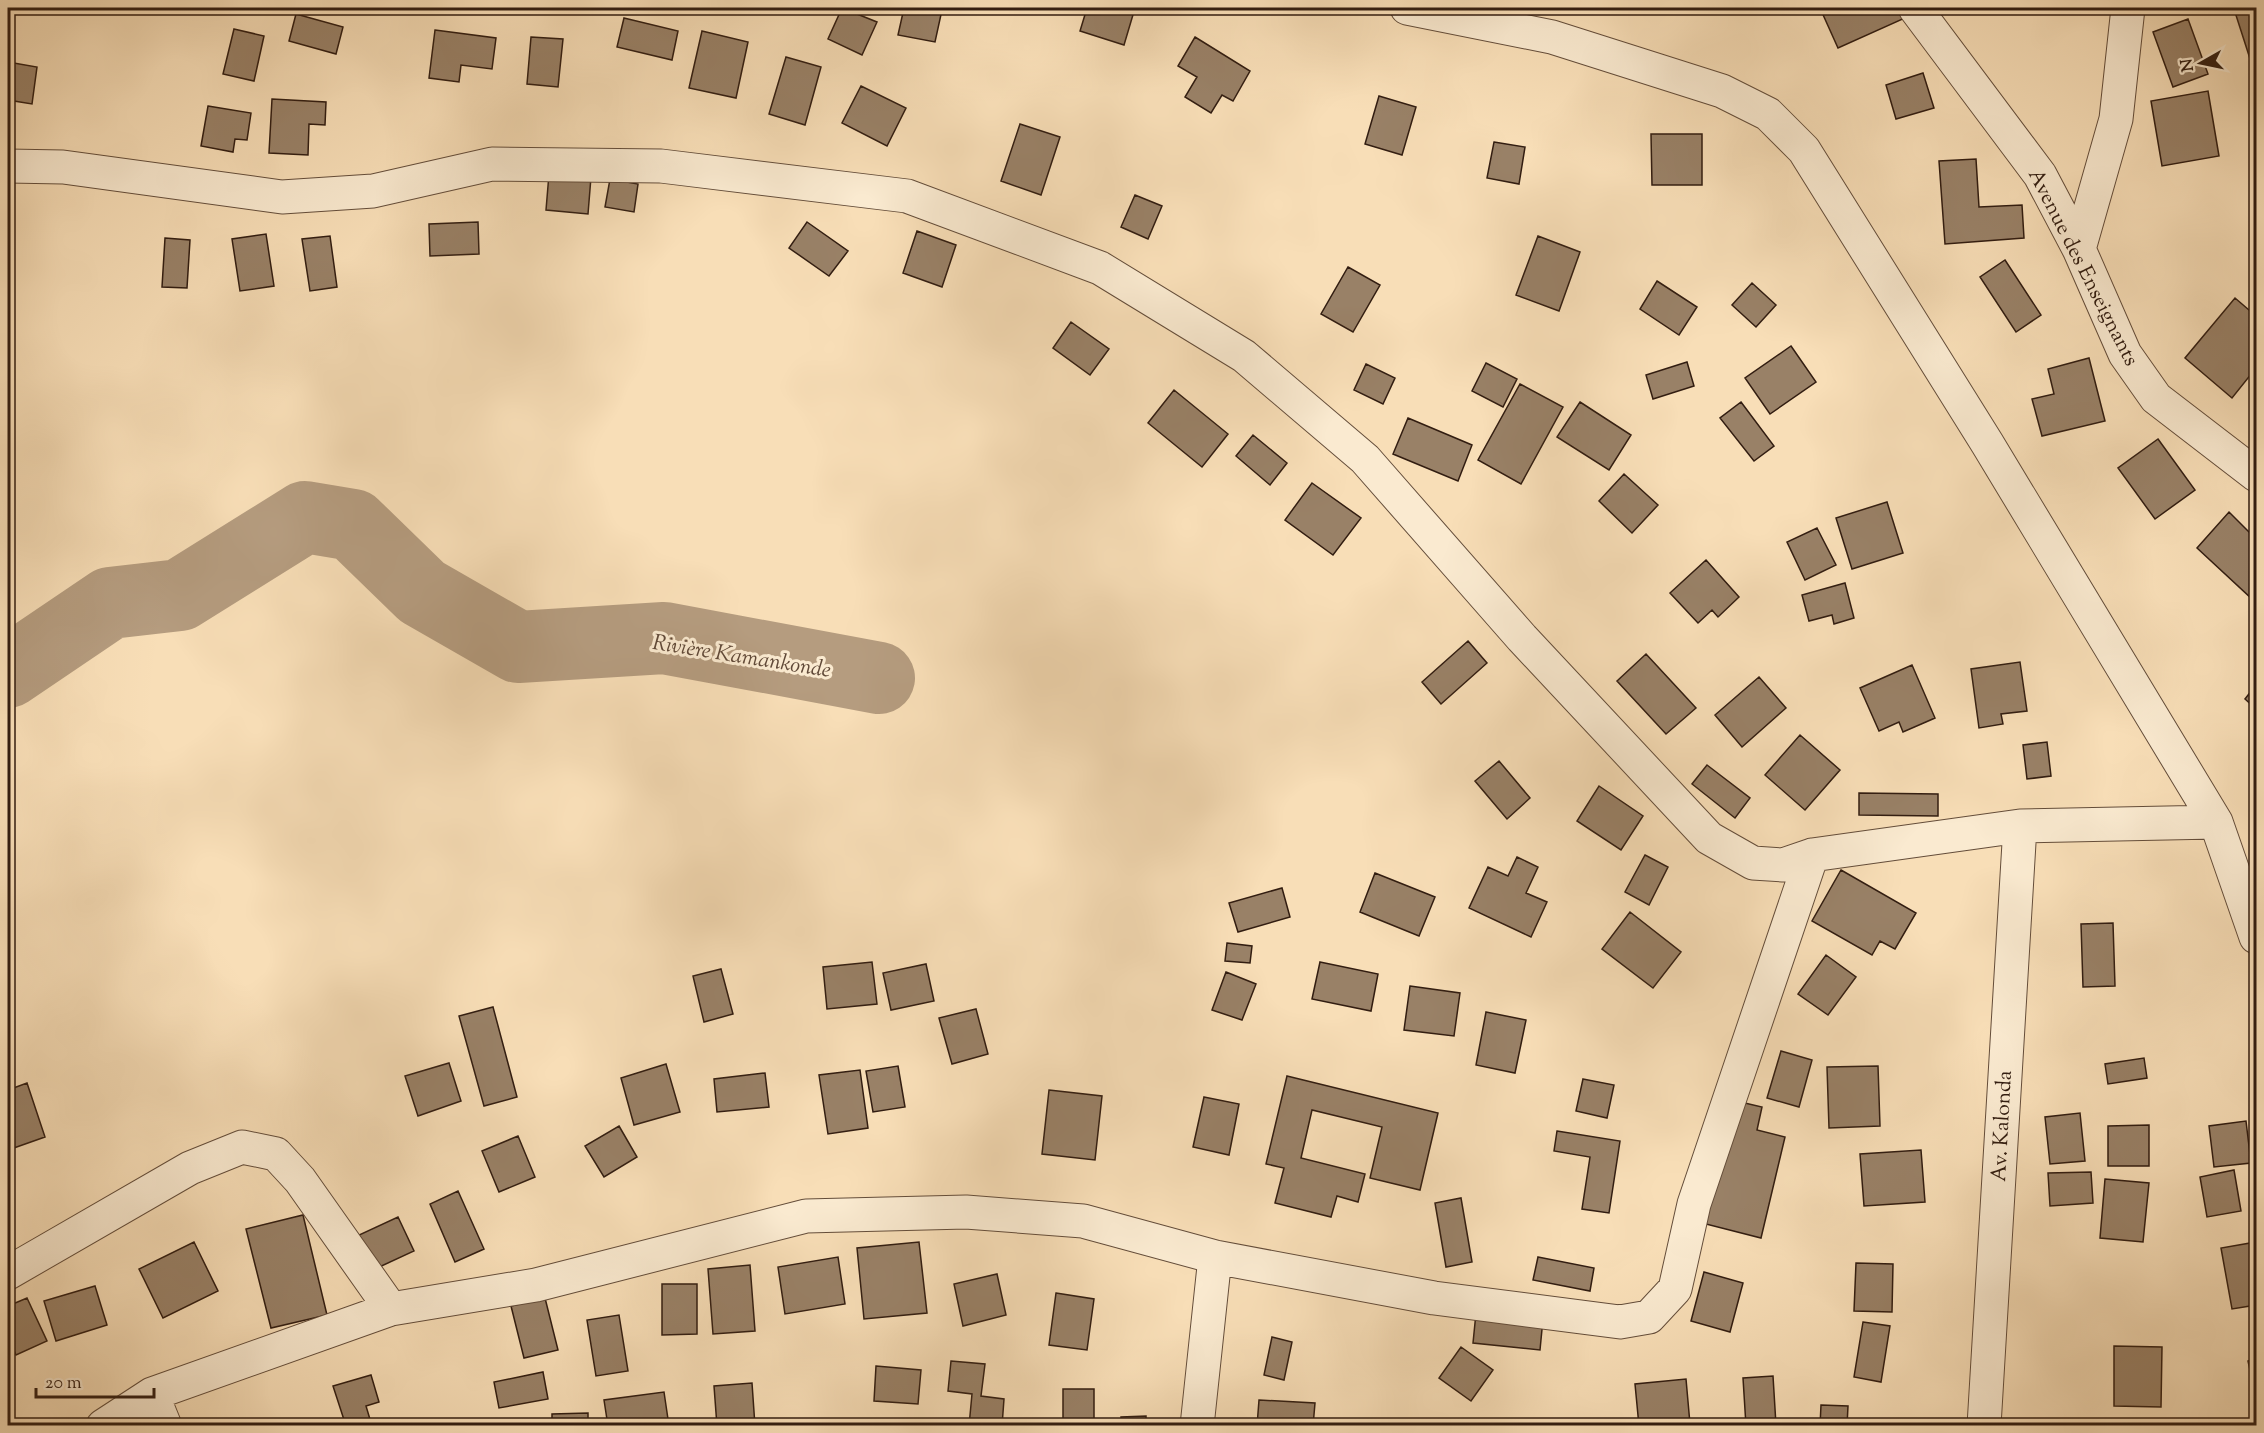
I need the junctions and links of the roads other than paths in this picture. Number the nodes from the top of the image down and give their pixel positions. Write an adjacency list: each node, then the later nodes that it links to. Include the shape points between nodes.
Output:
1 (1407, 8): 7 (street, via 1552,37 1722,91 1768,114 1804,150)
2 (1915, 8): 5 (street, Avenue des Enseignants, via 2040,175)
3 (2128, 8): 5 (street, via 2116,119)
4 (8, 166): 9 (street, via 63,167 282,197 374,191 492,164 661,166 907,196 1100,268 1244,356 1365,459 1522,638 1709,838 1753,863 1783,865)
5 (2079, 249): 6 (street, Avenue des Enseignants, via 2125,354 2156,398)
6 (2256, 475)
7 (2216, 822): 8 (street); 10 (street)
8 (2020, 826): 9 (street); 18 (street, Av. Kalonda)
9 (1812, 855): 11 (street, via 1694,1204 1675,1289 1649,1317 1620,1322 1434,1298)
10 (2256, 938)
11 (1215, 1257): 13 (street, via 1083,1221 966,1212 806,1216 536,1285); 17 (street)
12 (8, 1273): 13 (street, via 190,1168 242,1147 276,1154 300,1180)
13 (391, 1310): 14 (street)
14 (152, 1394): 15 (street); 16 (street)
15 (103, 1425)
16 (165, 1425)
17 (1197, 1425)
18 (1984, 1425)

